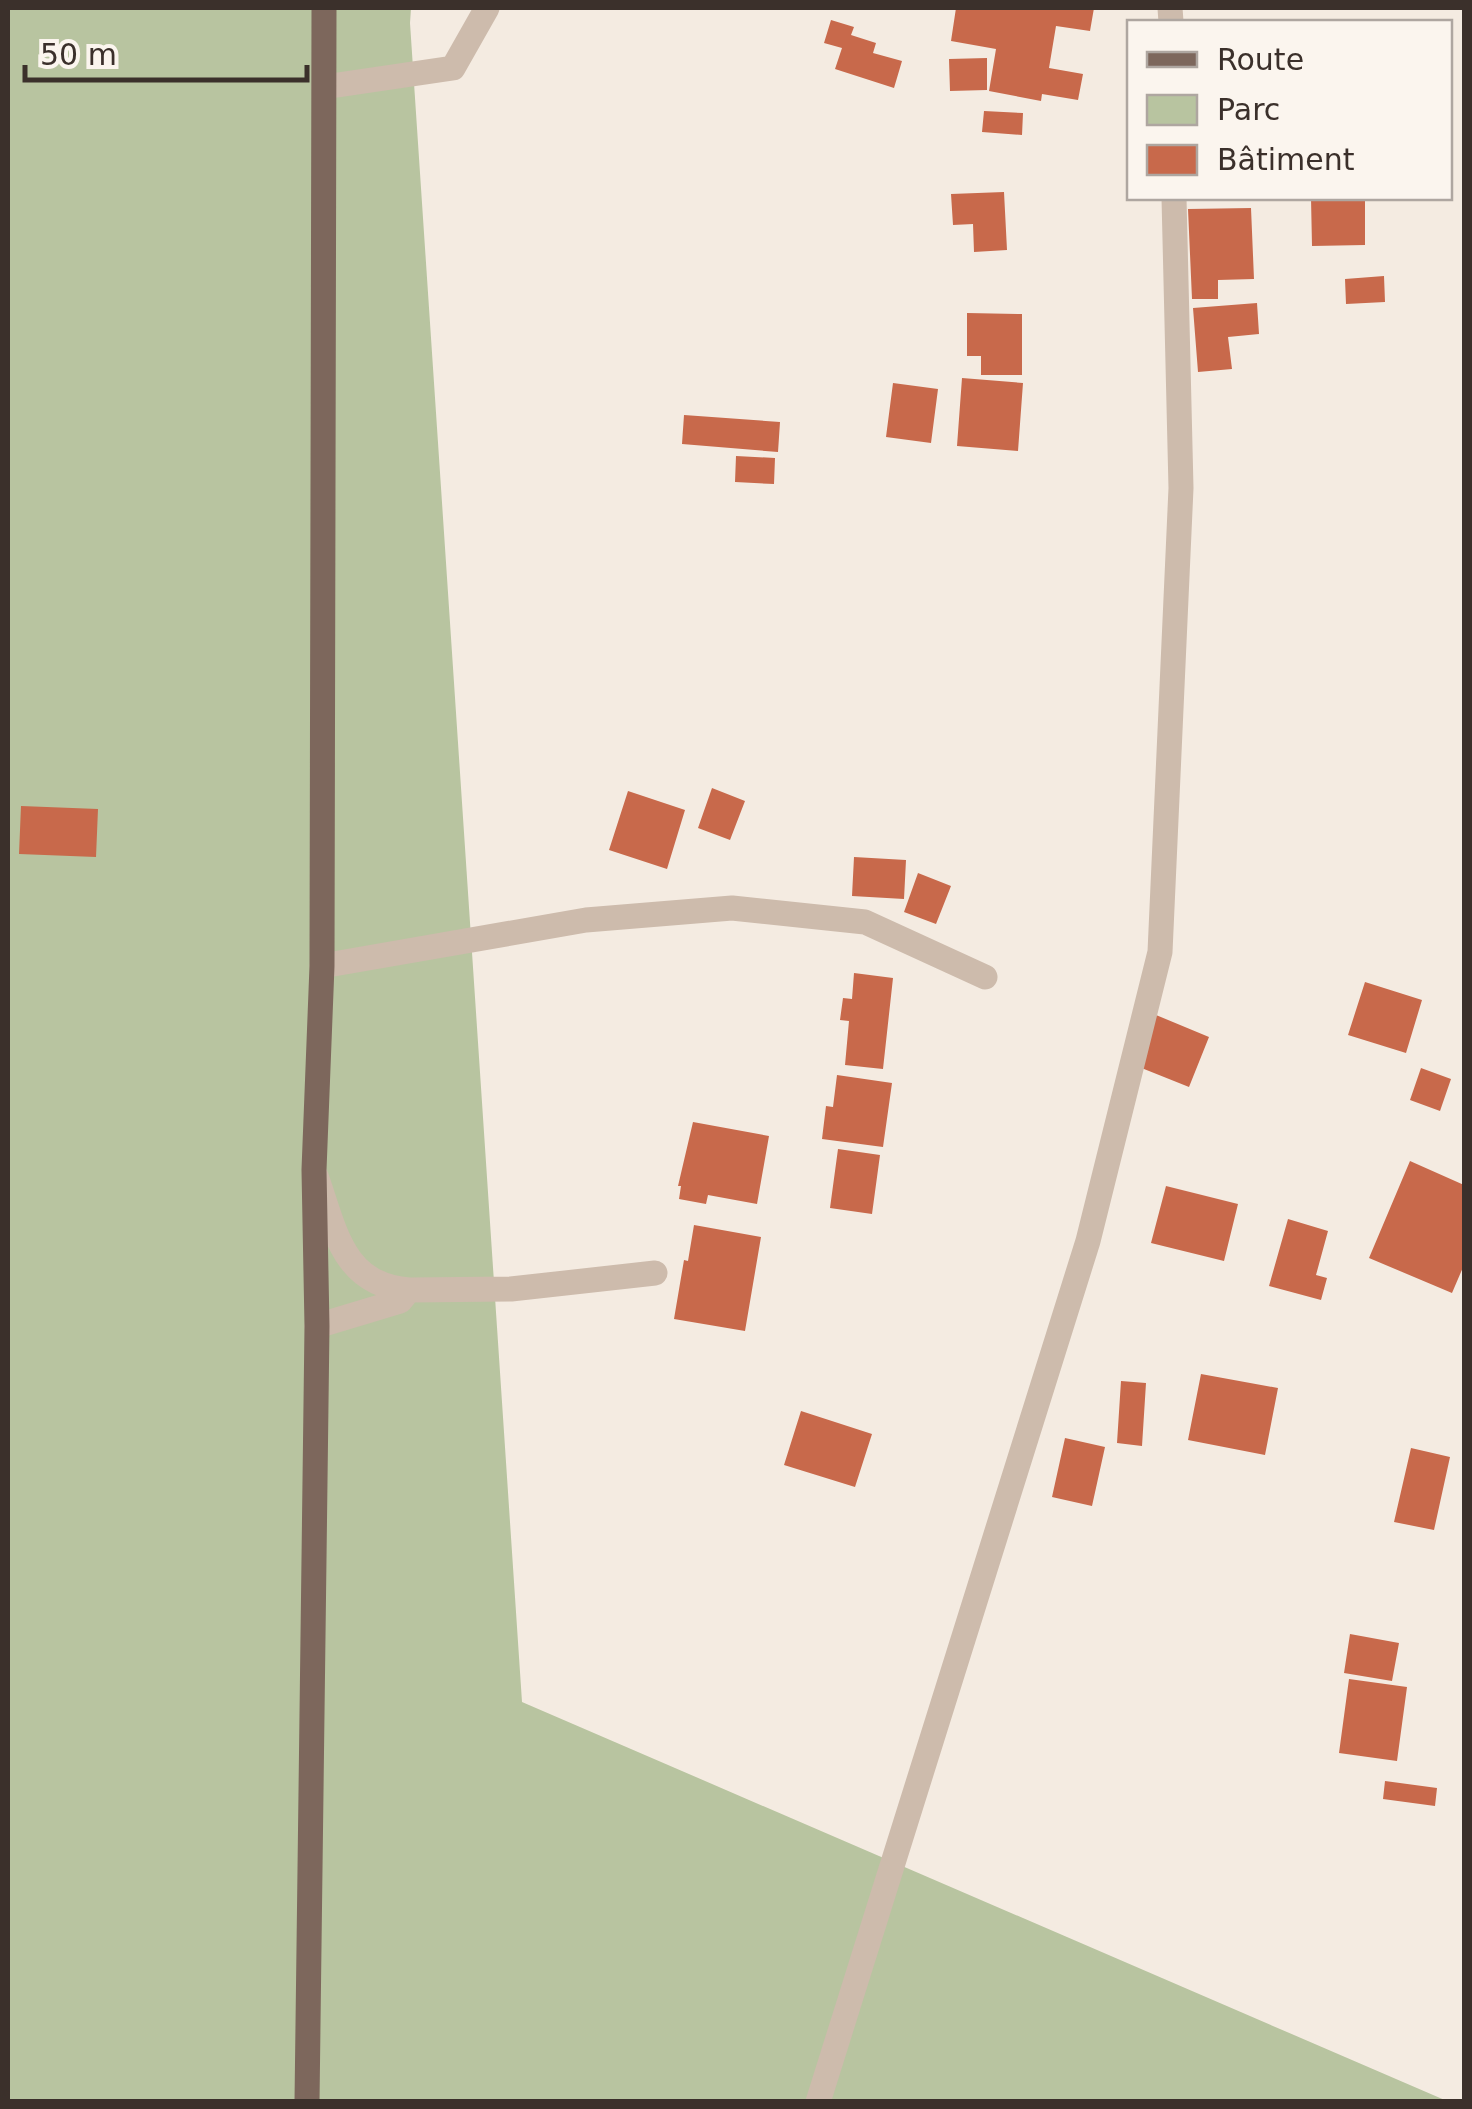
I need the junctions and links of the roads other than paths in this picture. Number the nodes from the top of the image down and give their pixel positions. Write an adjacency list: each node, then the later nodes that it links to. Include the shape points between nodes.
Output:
1 (324, 8): 3 (main road)
2 (487, 8): 3 (street, via 453,68)
3 (324, 87): 5 (main road)
4 (1174, 200): 12 (street, via 1181,488 1160,952 1088,1241)
5 (322, 966): 6 (street, via 586,920 732,908 866,922); 7 (main road)
6 (985, 977)
7 (314, 1170): 9 (street, via 343,1253 369,1280); 10 (main road)
8 (655, 1273): 9 (street, via 510,1289)
9 (409, 1290): 10 (street, via 400,1301)
10 (316, 1326): 11 (main road)
11 (307, 2102)
12 (818, 2102)

